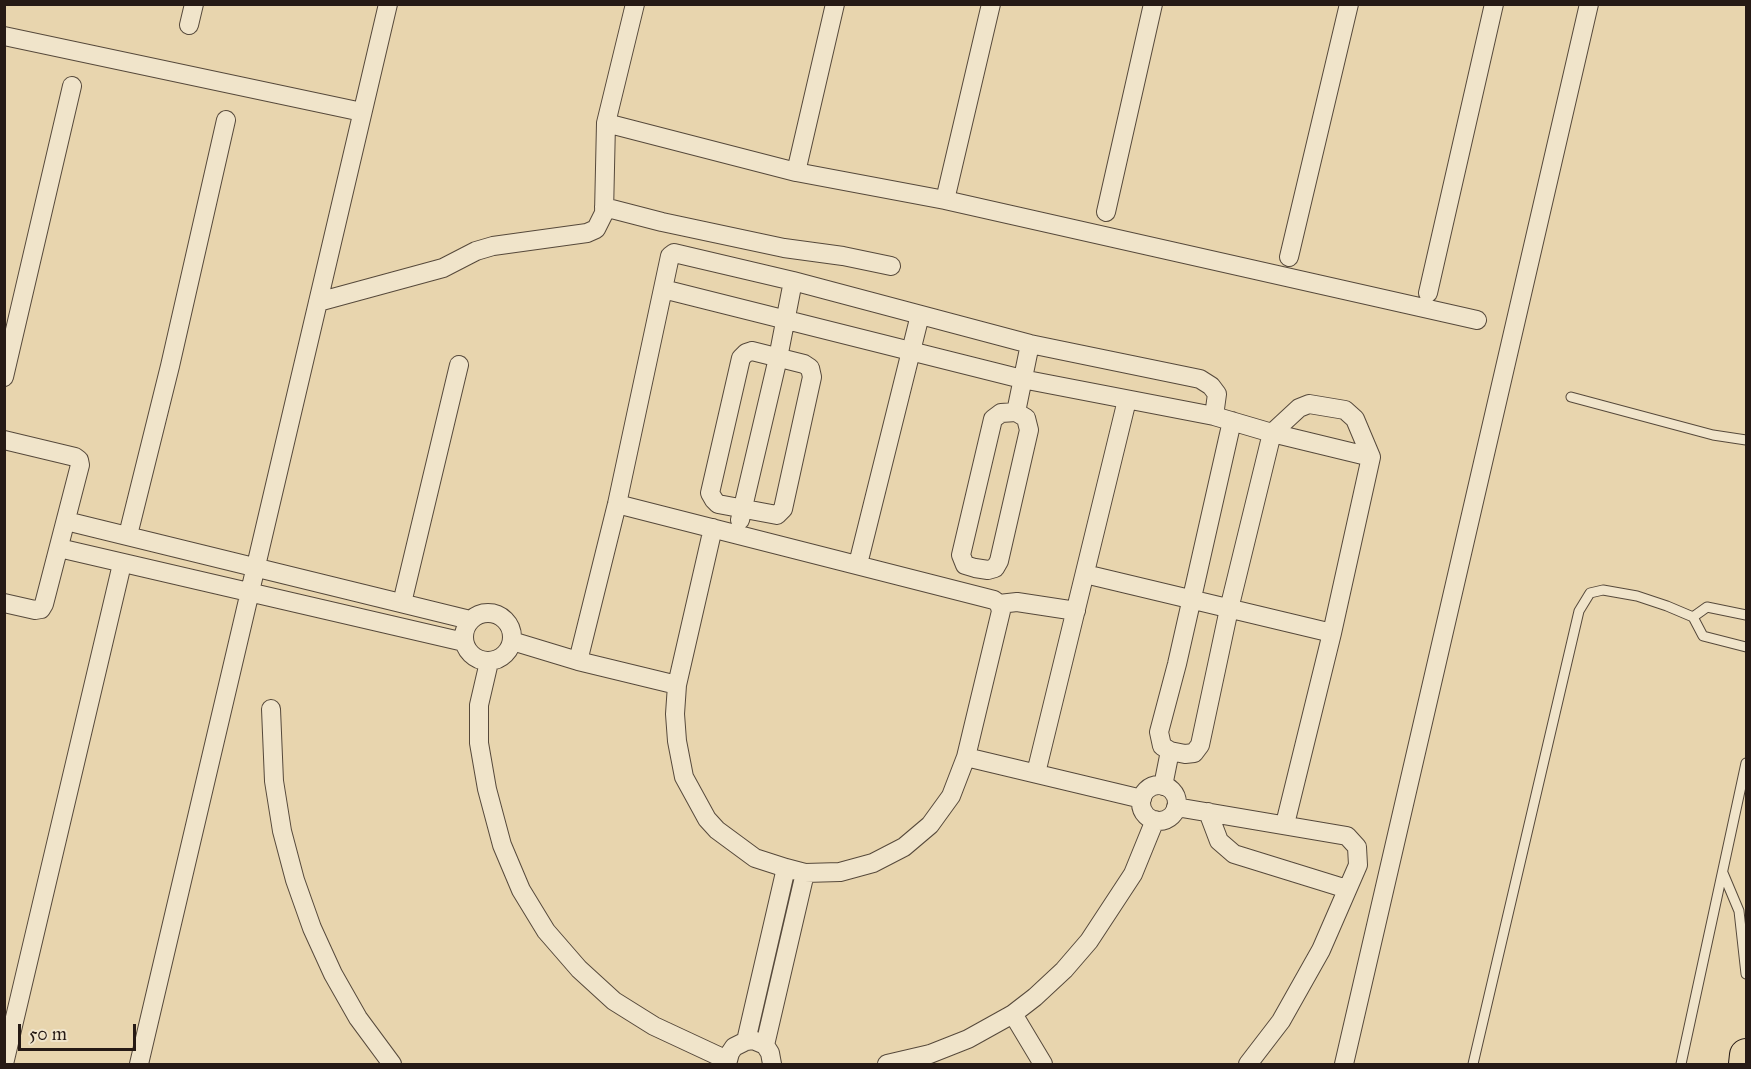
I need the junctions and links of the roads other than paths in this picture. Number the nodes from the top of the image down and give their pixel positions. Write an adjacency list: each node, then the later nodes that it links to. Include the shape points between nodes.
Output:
1 (194, 4): 10 (street)
2 (387, 4): 13 (street)
3 (635, 4): 15 (street)
4 (836, 4): 16 (street)
5 (991, 4): 17 (street)
6 (1153, 4): 19 (street)
7 (1349, 4): 20 (street)
8 (1494, 4): 24 (street)
9 (1589, 4): 104 (street)
10 (189, 25)
11 (4, 36): 13 (street)
12 (72, 86): 33 (street)
13 (362, 112): 25 (street)
14 (226, 120): 49 (street)
15 (606, 123): 16 (street); 18 (street)
16 (796, 172): 17 (street)
17 (945, 200): 28 (street)
18 (603, 207): 21 (street, via 784,248); 25 (street, via 601,222 587,233 493,246 443,268)
19 (1106, 212)
20 (1289, 257)
21 (891, 266)
22 (793, 281): 23 (street, via 674,253); 26 (street); 27 (street)
23 (663, 289): 27 (street); 44 (street)
24 (1428, 293)
25 (318, 302): 54 (street)
26 (920, 315): 29 (street); 30 (street)
27 (786, 320): 30 (street); 31 (street)
28 (1477, 320)
29 (1030, 344): 34 (street); 38 (street, via 1200,379 1217,394)
30 (911, 351): 34 (street); 53 (street)
31 (778, 357): 45 (street); 45 (street, via 752,351 741,358 710,493 718,504); 45 (street, via 804,364 810,368 812,377 783,509 777,515)
32 (459, 365): 62 (street)
33 (4, 377)
34 (1022, 379): 36 (street); 37 (street)
35 (1571, 397): 42 (lane, via 1713,435)
36 (1127, 400): 38 (street); 57 (street)
37 (1016, 412): 55 (street, via 1001,413 993,419 961,555 965,565); 55 (street, via 1026,418 1029,430 999,561 995,568)
38 (1214, 416): 39 (street)
39 (1232, 421): 40 (street); 60 (street)
40 (1272, 433): 43 (street); 43 (street, via 1299,408 1309,404 1345,410 1355,419); 64 (street)
41 (4, 440): 46 (street, via 79,460)
42 (1746, 440)
43 (1371, 457): 69 (street)
44 (617, 504): 47 (street); 73 (street)
45 (742, 509): 48 (street)
46 (66, 521): 49 (street); 51 (street)
47 (713, 528): 48 (street); 75 (street)
48 (737, 534): 53 (street)
49 (128, 536): 50 (street)
50 (168, 545): 54 (street); 56 (street)
51 (59, 548): 52 (street); 61 (street, via 40,609)
52 (122, 564): 56 (street); 97 (street)
53 (858, 564): 59 (street)
54 (256, 566): 58 (street); 62 (street)
55 (975, 568): 59 (street)
56 (160, 573): 58 (street)
57 (1085, 574): 60 (street); 65 (street)
58 (250, 593): 71 (street); 98 (street)
59 (971, 594): 63 (street)
60 (1192, 599): 64 (street); 77 (street, via 1159,732 1162,746)
61 (4, 603)
62 (402, 603): 68 (street)
63 (999, 604): 65 (street, via 1017,602); 78 (street, via 1001,611)
64 (1229, 609): 69 (street); 77 (street, via 1200,744 1194,753)
65 (1076, 611): 80 (street)
66 (1746, 615): 67 (lane, via 1707,607)
67 (1694, 617): 72 (lane, via 1703,636); 105 (lane, via 1638,597 1603,590 1590,592 1579,611)
68 (470, 620): 70 (street, via 486,612 503,617 512,632); 71 (street)
69 (1332, 633): 86 (street)
70 (512, 641): 73 (street); 74 (street, via 504,656)
71 (464, 642): 74 (street, via 473,657)
72 (1746, 647)
73 (578, 661): 75 (street)
74 (489, 662): 96 (street, via 479,705 479,743 502,845 521,890 546,931 579,969 615,1001 654,1026)
75 (677, 685): 87 (street, via 676,741 684,777 706,819 755,858)
76 (271, 709): 99 (street, via 274,781 295,880 333,974)
77 (1170, 751): 81 (street)
78 (966, 757): 80 (street); 88 (street, via 951,796 930,825 904,847 873,863 840,872)
79 (1746, 763): 89 (lane)
80 (1036, 773): 82 (street)
81 (1163, 786): 82 (street, via 1149,788); 83 (street, via 1174,794)
82 (1142, 799): 85 (street, via 1144,812)
83 (1176, 807): 84 (street); 85 (street, via 1168,818)
84 (1208, 812): 86 (street); 90 (street, via 1219,841 1234,854)
85 (1155, 820): 92 (street, via 1133,874 1089,941 1064,970)
86 (1284, 824): 90 (street, via 1347,836 1357,847 1358,865)
87 (786, 868): 88 (street); 93 (street)
88 (805, 873): 94 (street)
89 (1723, 873): 91 (lane, via 1739,911); 106 (lane)
90 (1347, 889): 103 (street, via 1321,950 1281,1021)
91 (1746, 974)
92 (1013, 1014): 101 (street, via 968,1039); 102 (street)
93 (746, 1041): 94 (street); 96 (street, via 734,1047)
94 (765, 1045): 100 (street)
95 (1746, 1055): 107 (highway)
96 (727, 1062)
97 (4, 1064)
98 (139, 1065)
99 (392, 1065)
100 (772, 1065)
101 (887, 1065)
102 (1043, 1065)
103 (1248, 1065)
104 (1344, 1065)
105 (1473, 1065)
106 (1681, 1065)
107 (1745, 1065)

